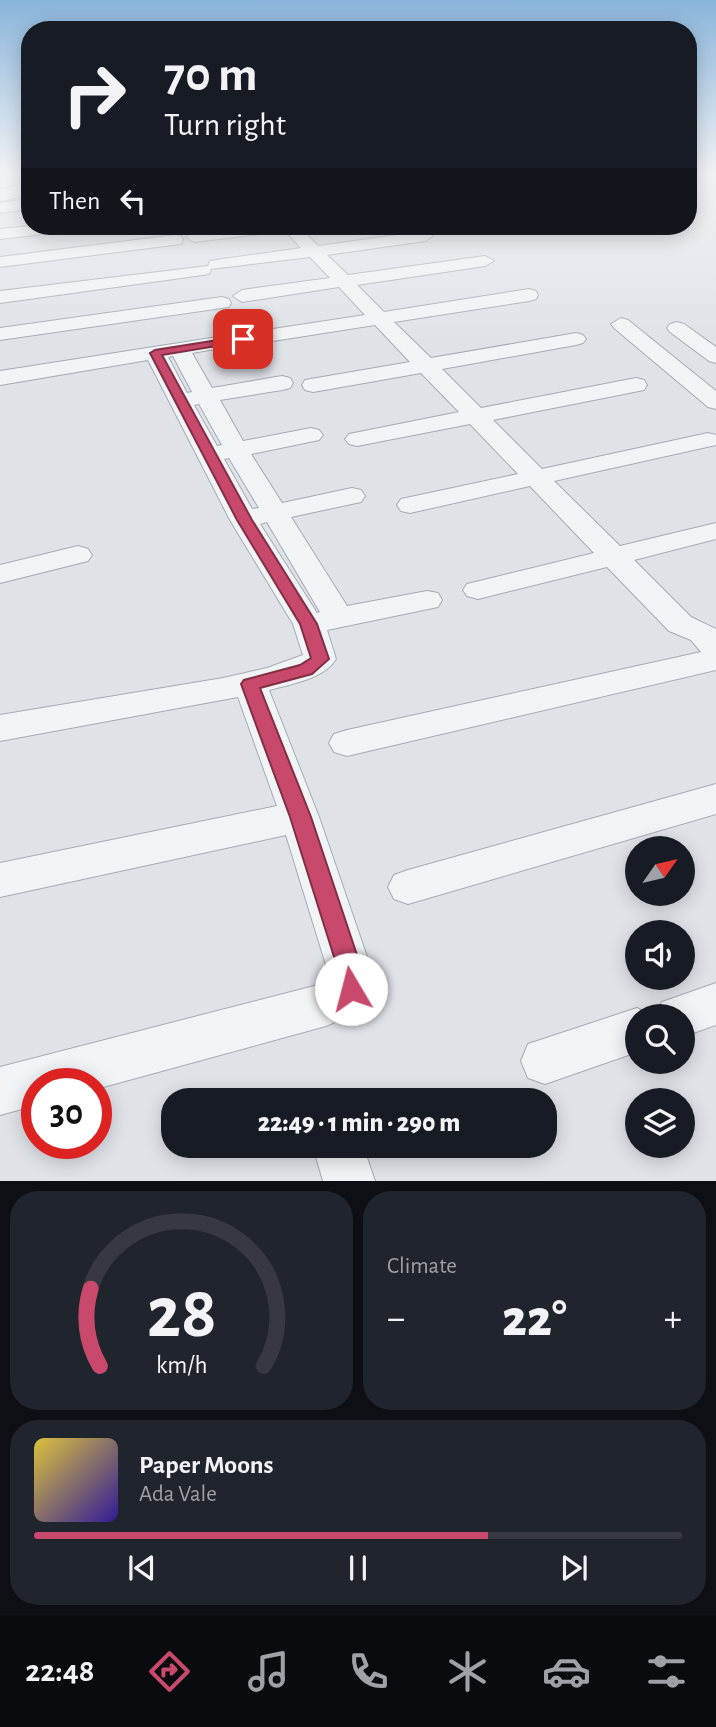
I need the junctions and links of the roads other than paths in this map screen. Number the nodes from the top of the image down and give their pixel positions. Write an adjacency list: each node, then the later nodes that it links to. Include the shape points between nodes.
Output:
1 (21, 232): 2 (street)
2 (0, 234)
3 (211, 235): 6 (street)
4 (296, 235): 9 (street)
5 (425, 236): 9 (street)
6 (194, 237)
7 (175, 240): 11 (street)
8 (0, 242): 11 (street)
9 (313, 251): 12 (street); 14 (street)
10 (485, 261): 12 (street)
11 (3, 262): 14 (street)
12 (343, 282): 15 (street); 17 (street)
13 (529, 295): 17 (street)
14 (7, 296): 20 (street)
15 (242, 296)
16 (222, 303): 20 (street)
17 (379, 318): 22 (street); 27 (street)
18 (621, 324): 34 (street)
19 (677, 328): 26 (street)
20 (25, 331): 21 (street); 28 (street)
21 (0, 334)
22 (273, 335)
23 (243, 339): 25 (street)
24 (576, 339): 27 (street)
25 (167, 351): 28 (street); 33 (street)
26 (716, 358)
27 (425, 365): 31 (street); 35 (street)
28 (35, 372): 29 (street)
29 (0, 377)
30 (282, 383): 33 (street)
31 (313, 385)
32 (636, 385): 35 (street)
33 (195, 398): 39 (street); 40 (street)
34 (716, 402)
35 (474, 415): 37 (street); 41 (street)
36 (311, 435): 39 (street)
37 (357, 439)
38 (708, 440): 41 (street)
39 (236, 449): 40 (street); 44 (street)
40 (208, 455): 45 (street)
41 (535, 477): 43 (street); 48 (street)
42 (352, 496): 44 (street)
43 (410, 505)
44 (275, 513): 45 (street); 52 (street)
45 (244, 520): 53 (street)
46 (716, 531): 48 (street)
47 (78, 555): 49 (street)
48 (614, 558): 50 (street); 54 (street, via 680,624 680,638)
49 (0, 574)
50 (478, 590)
51 (427, 600): 52 (street)
52 (339, 618): 53 (street)
53 (309, 624): 55 (street, via 320,659 306,670)
54 (712, 662): 57 (street)
55 (250, 684): 56 (street); 59 (street)
56 (0, 728)
57 (348, 743)
58 (716, 799): 61 (street)
59 (300, 817): 60 (street); 66 (street, via 353,979 345,995 303,1011)
60 (0, 880)
61 (408, 887)
62 (716, 1004): 63 (street)
63 (695, 1011)
64 (625, 1034): 65 (street)
65 (545, 1061)
66 (0, 1091)

